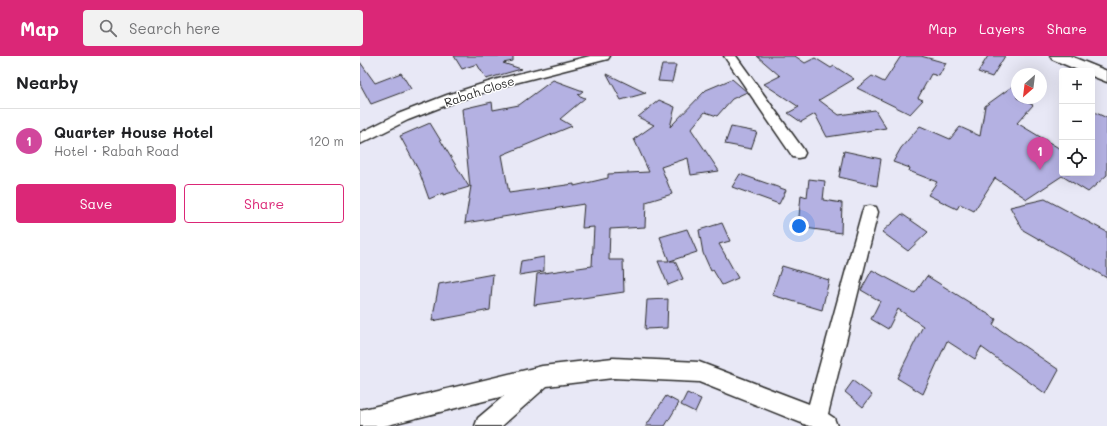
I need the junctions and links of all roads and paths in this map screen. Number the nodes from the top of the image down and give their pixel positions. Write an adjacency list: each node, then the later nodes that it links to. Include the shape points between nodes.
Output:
1 (604, 56): 7 (street, Rabah Close, via 454,98 404,117)
2 (730, 56): 8 (street)
3 (1058, 56): 6 (main road)
4 (1080, 56): 5 (main road)
5 (1107, 67)
6 (1107, 77)
7 (360, 139)
8 (798, 153)
9 (870, 212): 12 (street)
10 (542, 376): 11 (street); 12 (street, via 613,368 699,372); 13 (street)
11 (360, 421)
12 (821, 422)
13 (486, 426)

